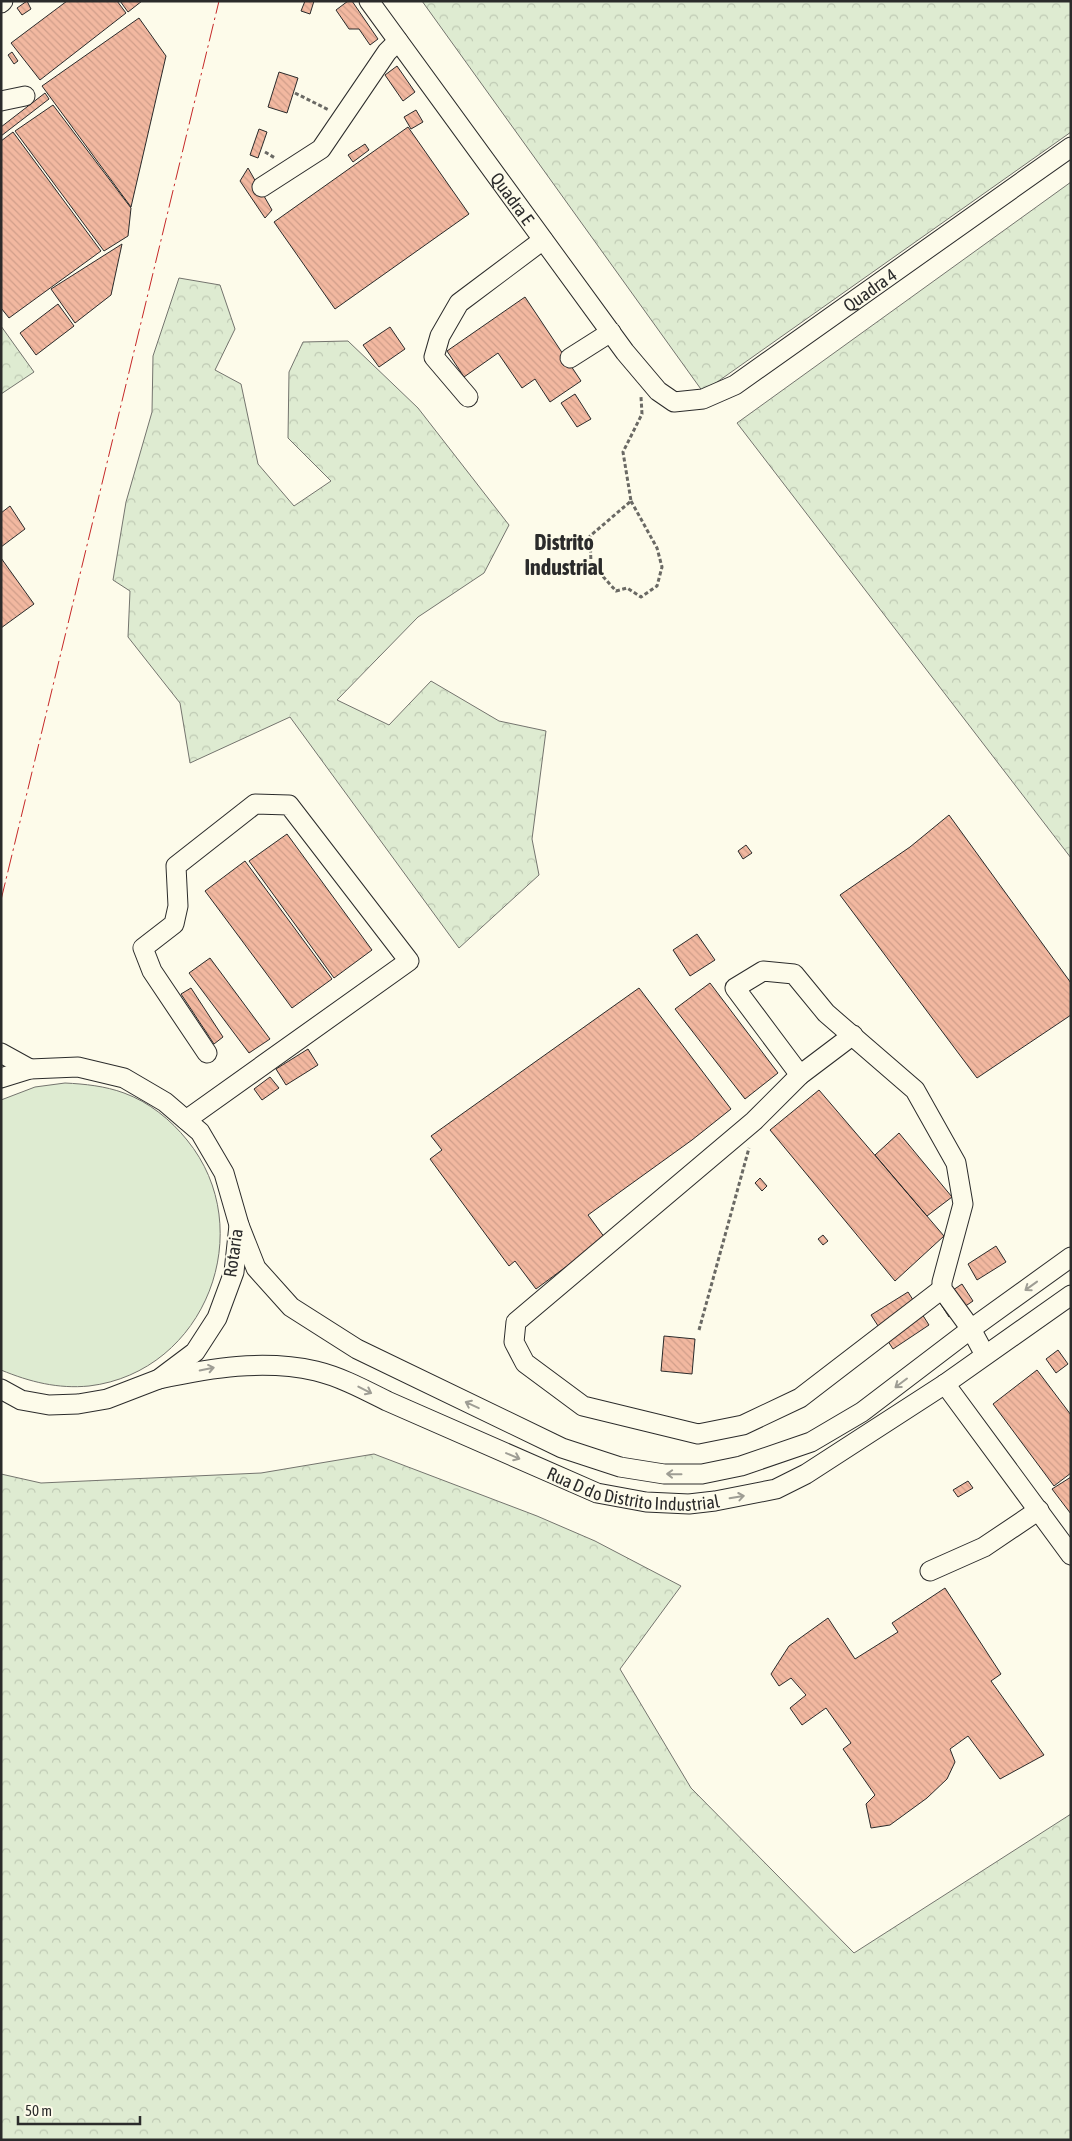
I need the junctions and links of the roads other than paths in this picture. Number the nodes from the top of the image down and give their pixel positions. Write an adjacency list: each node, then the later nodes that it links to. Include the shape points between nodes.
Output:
1 (370, 1): 2 (street, Quadra E)
2 (398, 41): 6 (street, via 387,52 321,149); 7 (street, Quadra E)
3 (25, 96): 4 (street)
4 (1, 101)
5 (1071, 146): 10 (street, Quadra 4, via 735,385 704,399 674,402)
6 (262, 187)
7 (543, 240): 8 (street, Quadra E); 11 (street, via 459,303 440,336 434,358)
8 (610, 332): 9 (street); 10 (street, Quadra E)
9 (570, 358)
10 (658, 391)
11 (468, 397)
12 (853, 1034): 16 (street); 16 (street, via 826,1013 794,974 763,971 736,988); 21 (street, via 915,1090 956,1163 963,1204)
13 (1, 1053): 15 (street)
14 (207, 1053): 18 (street, via 152,971 143,948 174,924 178,906 176,866 255,804 289,805 409,961)
15 (30, 1069): 17 (street, Rotaria); 18 (street, Rotaria, via 78,1067 124,1078 165,1102)
16 (800, 1076): 21 (street, via 754,1121 516,1322 514,1342 525,1364 583,1406 698,1434 743,1425 800,1398)
17 (1, 1078)
18 (186, 1120): 19 (street, Rotaria, via 200,1132 224,1173)
19 (239, 1225): 23 (street, Rua D do Distrito Industrial, one-way to 19, via 862,1412 811,1442 741,1466 702,1474 664,1474 620,1467 562,1448 357,1349 291,1307 256,1268); 25 (street, Rotaria, via 234,1272 217,1318 195,1352)
20 (1071, 1257): 23 (street, Rua D do Distrito Industrial, one-way to 23)
21 (942, 1289): 23 (street)
22 (1071, 1294): 24 (street, Rua D do Distrito Industrial)
23 (971, 1329): 24 (street)
24 (984, 1355): 26 (street, Rua D do Distrito Industrial)
25 (159, 1379): 26 (street, Rua D do Distrito Industrial, one-way to 26, via 214,1367 248,1365 317,1371 597,1493 646,1502 689,1504 776,1489 834,1457); 27 (street, Rotaria, via 107,1399 78,1404 21,1400)
26 (945, 1384): 28 (street)
27 (1, 1389)
28 (1039, 1510): 29 (street); 30 (street, via 984,1547)
29 (1071, 1554)
30 (930, 1571)

